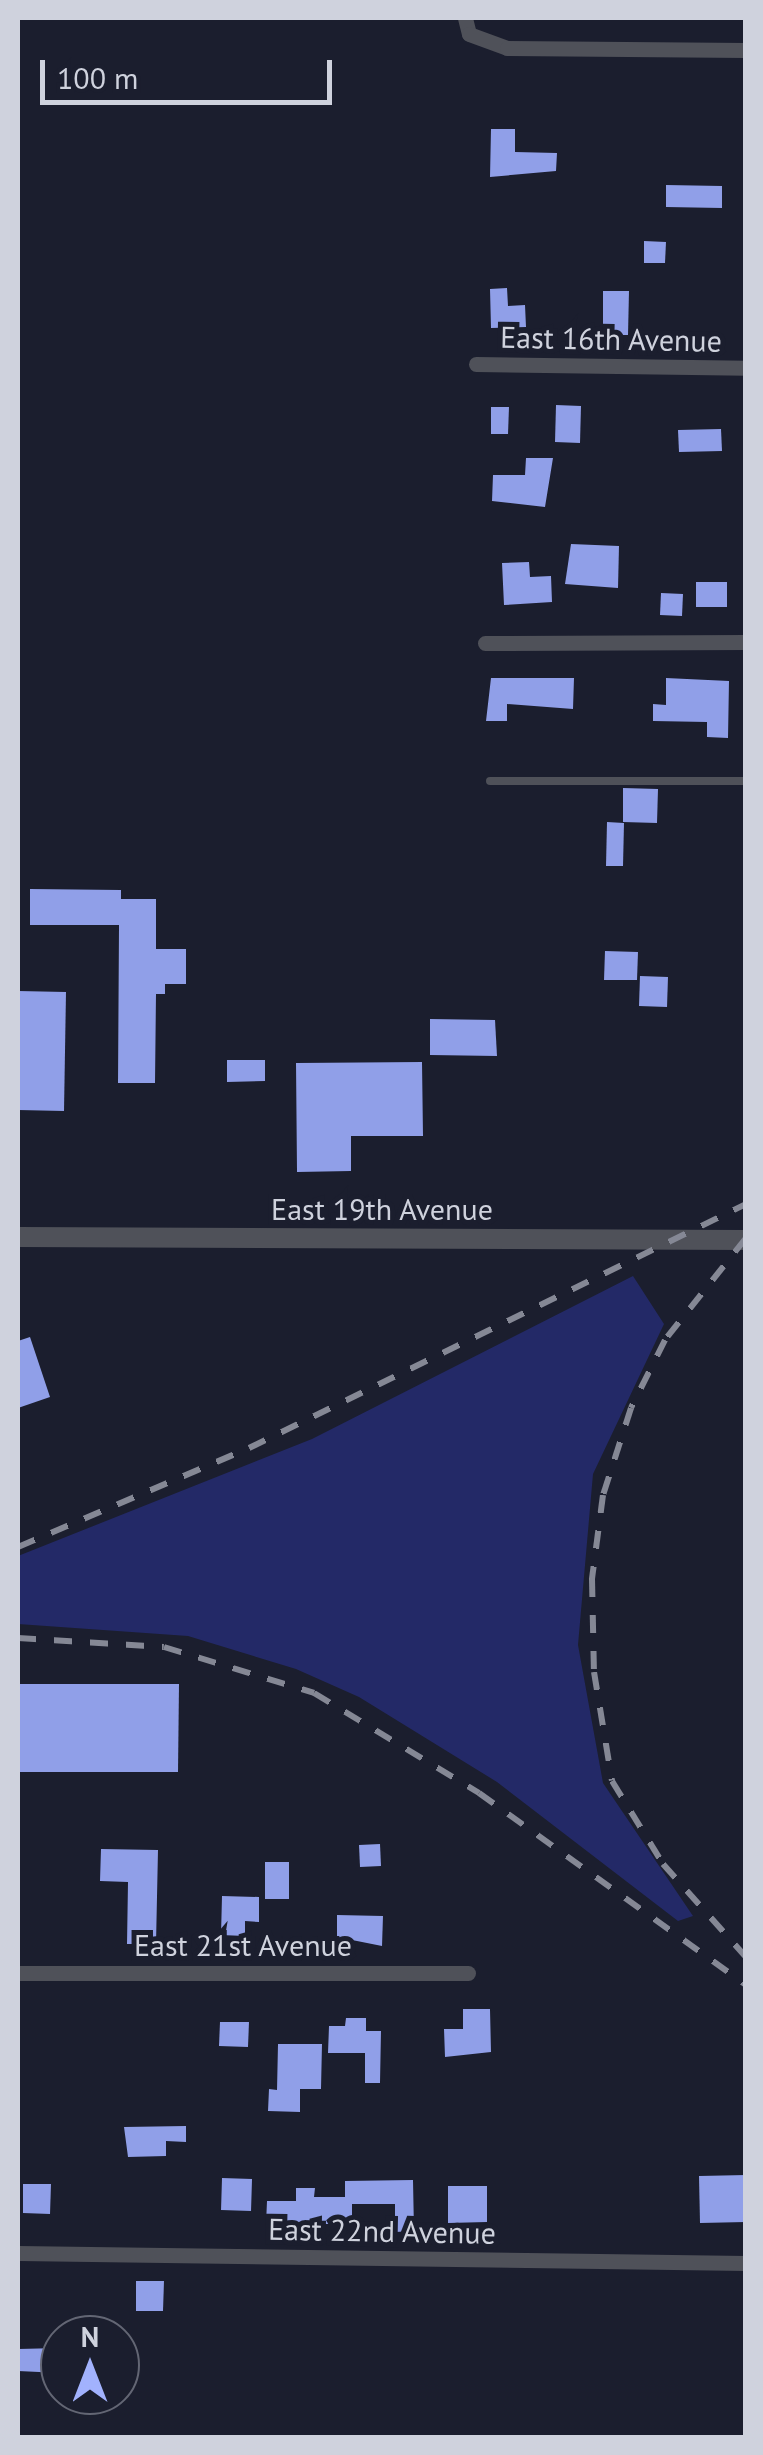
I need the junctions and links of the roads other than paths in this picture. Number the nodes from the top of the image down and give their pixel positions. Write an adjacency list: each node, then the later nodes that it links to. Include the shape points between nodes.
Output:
1 (467, 26): 2 (street, via 508,48)
2 (746, 50)
3 (476, 364): 4 (street, East 16th Avenue)
4 (746, 368)
5 (746, 642): 6 (street)
6 (485, 643)
7 (490, 781): 8 (lane)
8 (746, 781)
9 (18, 1237): 10 (street, East 19th Avenue)
10 (746, 1240)
11 (468, 1972): 12 (street, East 21st Avenue)
12 (18, 1973)
13 (18, 2253): 14 (street, East 22nd Avenue)
14 (746, 2264)

